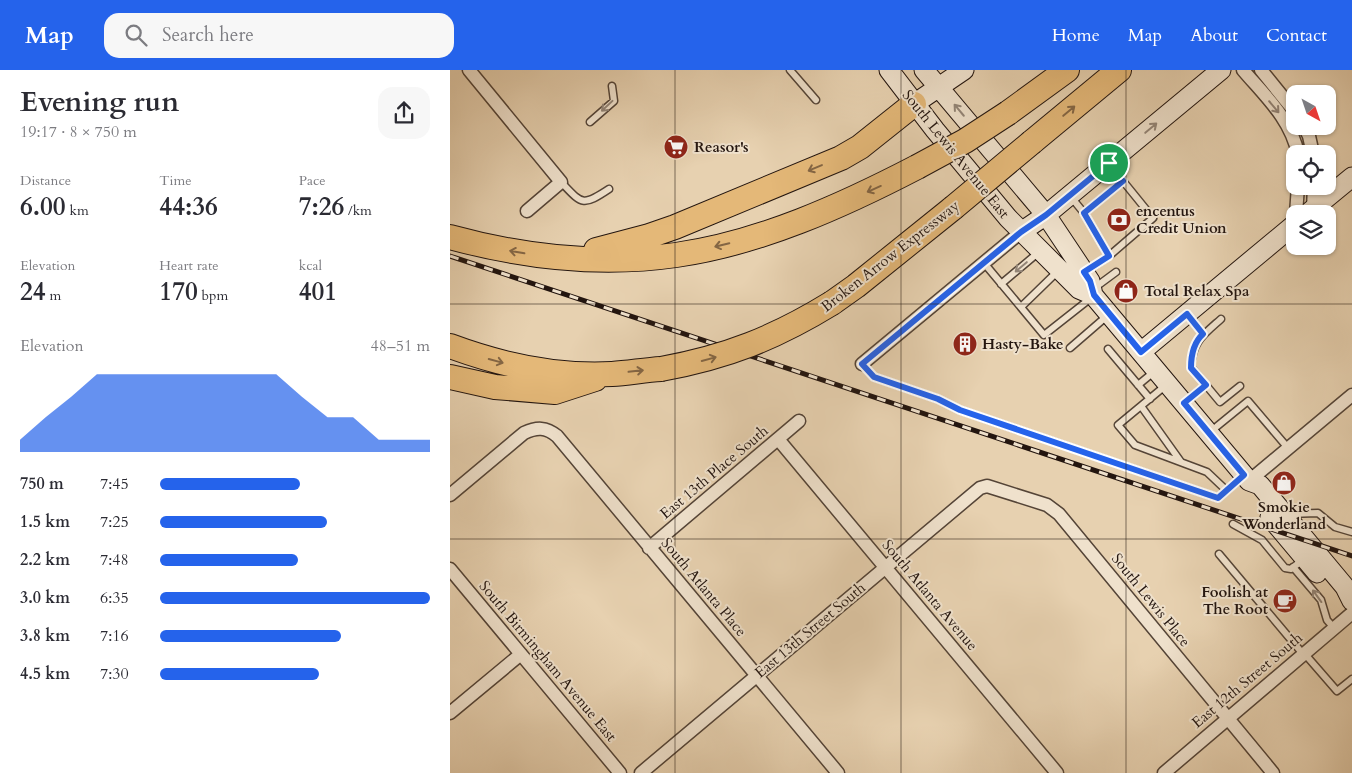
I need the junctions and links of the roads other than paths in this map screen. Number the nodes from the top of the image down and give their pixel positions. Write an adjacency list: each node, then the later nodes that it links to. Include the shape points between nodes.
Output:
1 (469, 70): 21 (street)
2 (790, 70): 13 (lane)
3 (889, 70): 15 (street, South Lewis Avenue East)
4 (924, 70): 12 (street, South Lewis Avenue East)
5 (964, 70): 12 (street)
6 (1067, 70): 33 (highway, one-way to 33, bridge, via 965,140 917,168 841,204 741,241 676,255 604,260)
7 (1119, 70): 50 (highway, Broken Arrow Expressway, one-way to 7, bridge, via 698,362 746,347 798,324 856,286)
8 (1221, 70): 18 (street, one-way to 8)
9 (1242, 70): 17 (street, one-way to 17, via 1284,120)
10 (1261, 70): 14 (street)
11 (612, 86): 16 (lane, one-way to 16, via 614,101)
12 (940, 88): 15 (street); 27 (street, South Lewis Avenue East, one-way to 12)
13 (816, 100)
14 (1286, 101)
15 (914, 104): 28 (street, South Lewis Avenue East); 33 (highway, one-way to 33, via 841,158 666,230)
16 (590, 122)
17 (1296, 145)
18 (1109, 163): 20 (lane); 23 (street)
19 (1352, 177): 24 (street)
20 (1123, 181): 26 (lane); 32 (lane, via 1153,218)
21 (561, 182): 22 (lane, via 583,201 592,200); 25 (street)
22 (609, 188)
23 (1070, 196): 26 (lane); 27 (street)
24 (1314, 205)
25 (526, 211)
26 (1084, 213): 32 (lane)
27 (1046, 215): 28 (street); 36 (street, South Lewis Avenue East)
28 (1021, 232): 31 (street, South Lewis Avenue East); 34 (street)
29 (1286, 232): 42 (street)
30 (450, 237): 33 (highway, one-way to 30, via 489,247)
31 (1040, 251): 35 (street, South Lewis Avenue East); 38 (lane, one-way to 38)
32 (1109, 256): 36 (lane)
33 (566, 258)
34 (984, 263): 38 (lane); 49 (street)
35 (1059, 270): 39 (street, South Lewis Avenue East, via 1078,289); 40 (lane)
36 (1084, 272): 39 (street, South Lewis Avenue East)
37 (1116, 272): 39 (lane)
38 (1001, 284): 40 (lane)
39 (1093, 293): 40 (lane, via 1044,336); 41 (street, South Lewis Avenue East)
40 (1021, 307)
41 (1109, 314): 46 (lane); 48 (street, South Lewis Avenue East)
42 (1187, 314): 44 (lane); 48 (street)
43 (1221, 319): 44 (lane)
44 (1203, 334): 54 (lane, via 1191,357 1191,368)
45 (450, 346): 50 (highway, Broken Arrow Expressway, one-way to 50, via 542,370)
46 (1070, 348)
47 (1108, 349): 53 (lane)
48 (1141, 352): 52 (street, South Lewis Avenue East)
49 (862, 364): 67 (lane, via 874,377 960,410 1218,498)
50 (611, 374): 51 (highway, via 555,392 495,387)
51 (450, 377)
52 (1162, 377): 53 (lane); 56 (lane); 58 (street, South Lewis Avenue East)
53 (1138, 385): 56 (lane)
54 (1206, 385): 55 (lane, via 1220,402); 58 (lane)
55 (1240, 386)
56 (1150, 398): 59 (lane)
57 (1350, 401): 63 (street)
58 (1184, 403): 61 (street, South Lewis Avenue East)
59 (1141, 406): 64 (lane); 64 (lane, via 1118,425 1135,444)
60 (799, 421): 62 (street, East 13th Place South)
61 (1209, 433): 63 (lane, via 1248,400); 65 (street, South Lewis Avenue East)
62 (778, 439): 72 (street, East 13th Place South); 75 (street, South Atlanta Avenue)
63 (1288, 448): 65 (street)
64 (1181, 462): 67 (lane, via 1207,472)
65 (1246, 478): 67 (lane); 69 (street, South Lewis Avenue East, via 1260,485); 74 (street, South Lewis Avenue East, via 1250,493)
66 (980, 488): 75 (street, East 13th Street South); 86 (street, South Lewis Place, via 988,486 1047,505 1059,514)
67 (1226, 490)
68 (450, 495): 72 (street, South Atlanta Place, via 524,433 533,429 550,430)
69 (1285, 514): 71 (lane, via 1318,513 1335,527); 77 (street, South Lewis Avenue East, via 1345,587)
70 (1233, 524): 74 (lane, via 1262,540 1285,568 1291,569)
71 (1352, 532)
72 (650, 548): 83 (street, South Atlanta Place)
73 (1219, 554): 81 (lane)
74 (1299, 563): 78 (street, South Lewis Avenue East); 80 (lane, one-way to 74)
75 (885, 568): 83 (street, East 13th Street South); 90 (street, South Atlanta Avenue)
76 (450, 570): 82 (street, South Birmingham Avenue East)
77 (1352, 601)
78 (1352, 606)
79 (1352, 613): 80 (street, East 12th Street South)
80 (1334, 628): 81 (street, East 12th Street South)
81 (1303, 653): 84 (lane, via 1337,691); 86 (street, East 12th Street South)
82 (521, 654): 85 (street); 87 (street, South Birmingham Avenue East)
83 (757, 676): 88 (street, East 13th Street South); 89 (street, South Atlanta Place)
84 (1352, 679)
85 (450, 713)
86 (1227, 718): 91 (street, East 12th Street South); 92 (street, South Lewis Place)
87 (620, 773)
88 (641, 773)
89 (838, 773)
90 (1056, 773)
91 (1164, 773)
92 (1273, 773)

